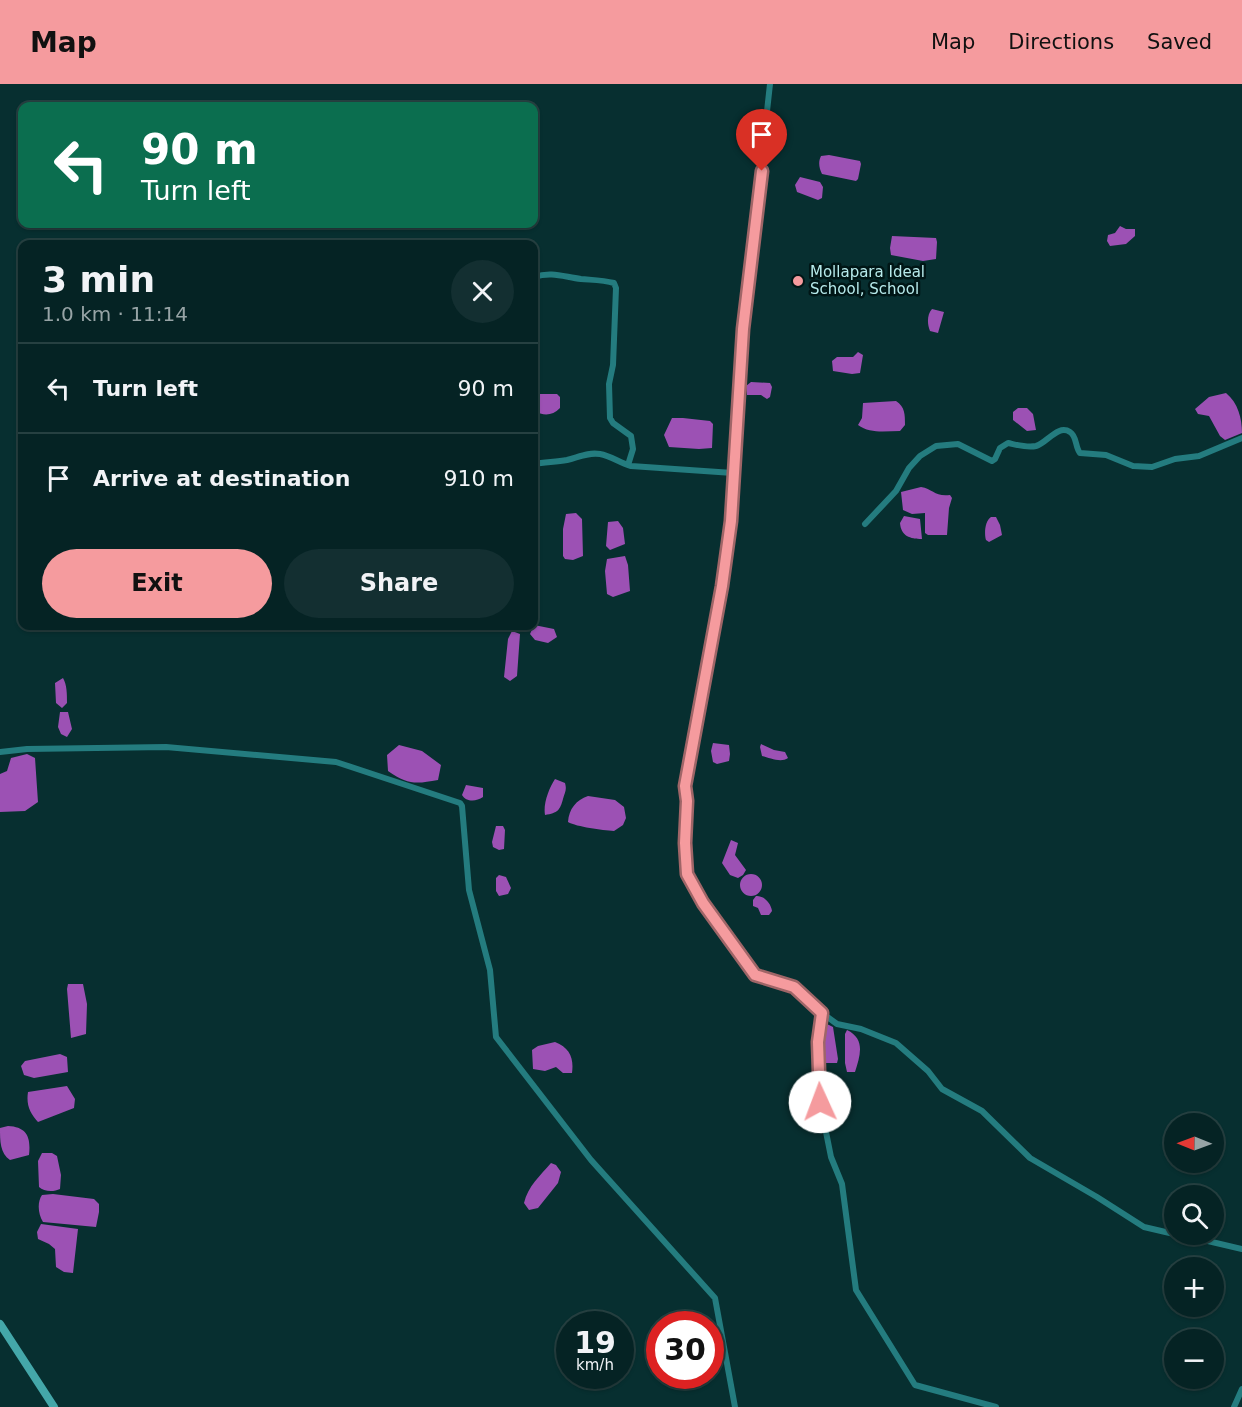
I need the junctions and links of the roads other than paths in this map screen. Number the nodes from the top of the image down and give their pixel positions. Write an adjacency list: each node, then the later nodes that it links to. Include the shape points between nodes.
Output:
1 (770, 84): 6 (street, via 744,319)
2 (538, 276): 5 (street, via 560,274 614,283 610,418 631,436 633,449)
3 (1242, 438): 7 (street, via 1199,456 1152,467 1080,453 1073,436 1065,430 1040,445 1008,444 1000,448 992,461 958,444 941,444 920,456 896,491)
4 (538, 464): 5 (street, via 600,454)
5 (628, 465): 6 (street)
6 (733, 473): 9 (street, via 722,586 685,786 687,874 755,975 794,987)
7 (865, 524)
8 (0, 752): 16 (street, via 166,747 336,762 460,803 469,890 490,970 496,1037 591,1160 715,1298)
9 (822, 1013): 10 (street, via 837,1024 896,1043 942,1089 982,1111 1030,1158 1144,1227); 17 (street, via 818,1042 820,1102 831,1157 842,1184 856,1290 915,1385)
10 (1164, 1231)
11 (1224, 1245): 12 (street)
12 (1242, 1249)
13 (0, 1324): 15 (main road)
14 (1242, 1389): 18 (street)
15 (54, 1407)
16 (735, 1407)
17 (996, 1407)
18 (1234, 1407)

